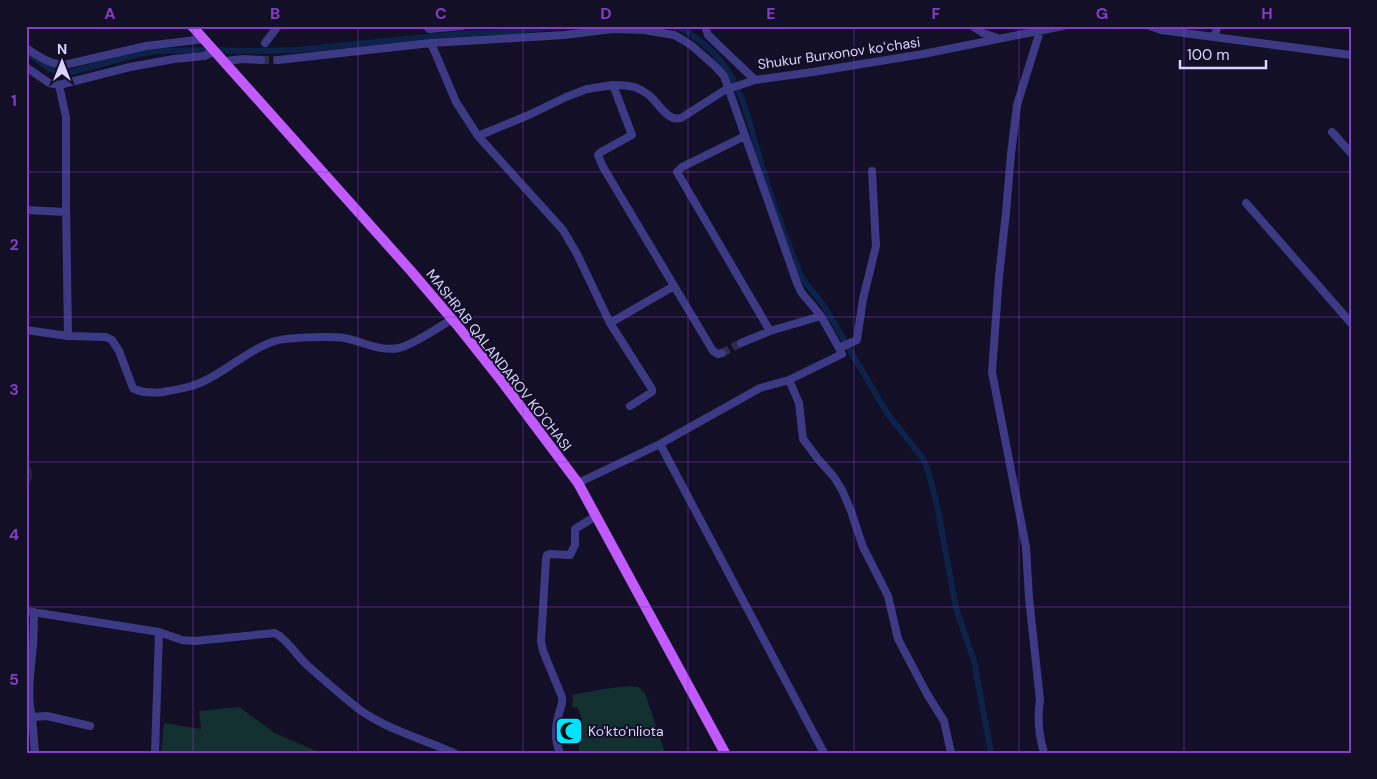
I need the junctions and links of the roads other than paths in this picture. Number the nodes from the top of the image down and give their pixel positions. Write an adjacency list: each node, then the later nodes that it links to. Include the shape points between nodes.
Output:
1 (192, 26): 12 (main road, MASHRAB QALANDAROV KO'CHASI)
2 (278, 26): 14 (street)
3 (426, 26): 4 (street, via 429,29)
4 (463, 26)
5 (705, 26): 22 (street, Shukur Burxonov koʻchasi, via 708,35)
6 (972, 26): 13 (street)
7 (1063, 26): 10 (street, Shukur Burxonov koʻchasi)
8 (1150, 26): 11 (street)
9 (1218, 26): 11 (street)
10 (1040, 31): 13 (street, Shukur Burxonov koʻchasi); 61 (street, via 1017,105 992,372 1026,547)
11 (1214, 37): 17 (street)
12 (204, 39): 16 (street, via 146,46 64,66 42,59); 18 (main road, MASHRAB QALANDAROV KO'CHASI)
13 (998, 39): 22 (street, Shukur Burxonov koʻchasi)
14 (265, 43)
15 (431, 43): 20 (street); 25 (street, via 564,35 613,28 644,30 674,35 683,40 715,66); 27 (street, via 456,102)
16 (26, 48)
17 (1351, 55)
18 (221, 57): 19 (street); 23 (street, via 174,58); 36 (main road, MASHRAB QALANDAROV KO'CHASI)
19 (261, 60)
20 (278, 60)
21 (26, 67): 23 (street, via 49,83)
22 (754, 80): 25 (street)
23 (59, 85): 33 (street, via 66,117)
24 (613, 85): 25 (street, via 636,88 646,93 677,120); 27 (street, via 587,89); 34 (street, via 632,135 601,152 598,158)
25 (731, 88): 28 (street)
26 (1332, 132): 29 (street)
27 (478, 136): 37 (street, via 563,230)
28 (745, 136): 35 (street, via 797,283); 40 (street, via 677,172)
29 (1351, 153)
30 (872, 171): 43 (street, via 876,246 857,340)
31 (1246, 203): 38 (street)
32 (26, 210): 33 (street)
33 (66, 212): 41 (street)
34 (674, 286): 37 (street); 44 (street, via 713,351)
35 (821, 316): 40 (street); 43 (street)
36 (452, 319): 41 (street, via 400,348 369,346 344,338 281,339 248,354 209,379 185,388 158,392 142,392 133,388 112,340); 48 (main road, MASHRAB QALANDAROV KO'CHASI)
37 (610, 323): 46 (street, via 652,389)
38 (1351, 323)
39 (26, 330): 41 (street)
40 (770, 331): 42 (street)
41 (68, 336)
42 (741, 343)
43 (841, 347): 45 (street, via 842,354)
44 (722, 353)
45 (788, 380): 47 (street, via 760,388); 60 (street, via 799,404 803,439 842,490 863,547 888,596 898,639 944,721)
46 (630, 406)
47 (660, 444): 48 (street); 59 (street)
48 (578, 483): 49 (main road, MASHRAB QALANDAROV KO'CHASI)
49 (596, 516): 57 (street, via 575,529 575,545 570,555 550,554 546,559 541,641 563,702 555,734); 58 (main road, MASHRAB QALANDAROV KO'CHASI)
50 (30, 611): 51 (street); 52 (street, via 34,636 29,691)
51 (159, 632): 55 (street); 56 (street, via 195,641 275,633 306,664 372,718)
52 (32, 718): 53 (street, via 47,716); 54 (street)
53 (90, 726)
54 (35, 753)
55 (155, 753)
56 (454, 753)
57 (560, 753)
58 (725, 753)
59 (824, 753)
60 (951, 753)
61 (1044, 753)

